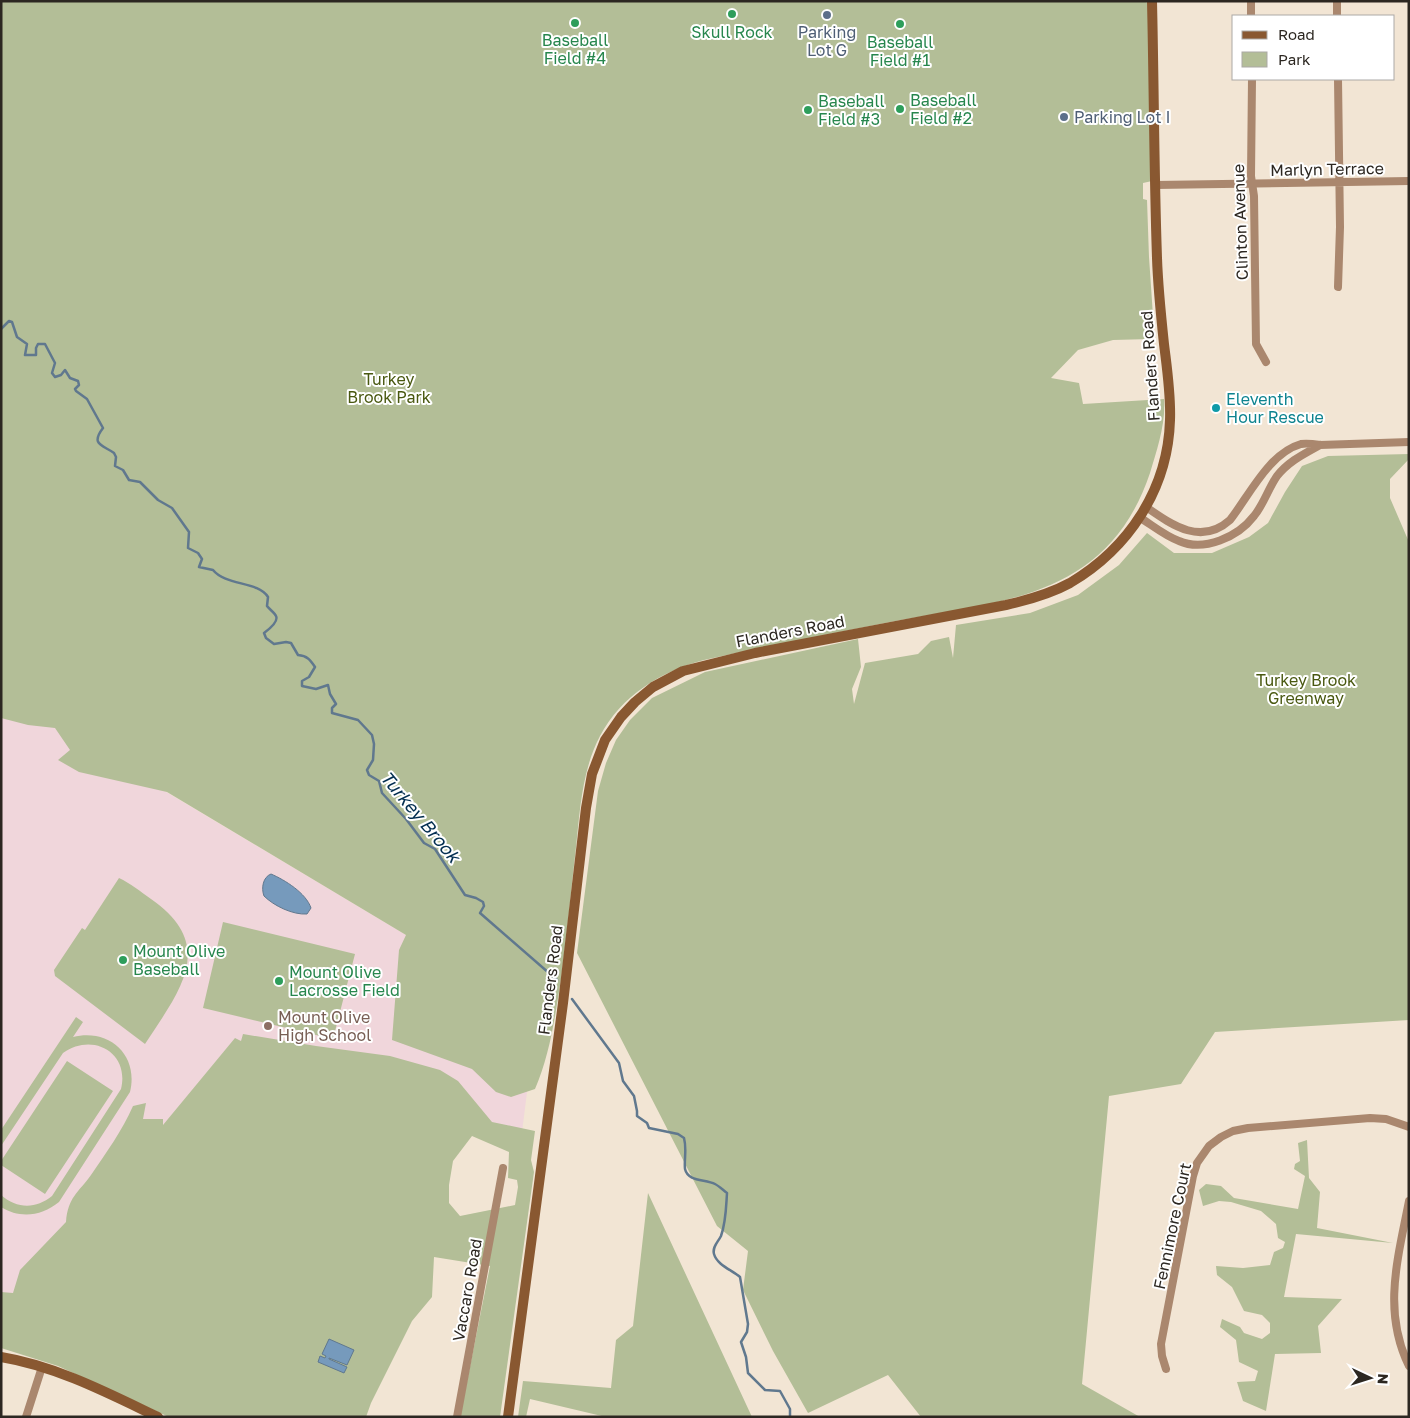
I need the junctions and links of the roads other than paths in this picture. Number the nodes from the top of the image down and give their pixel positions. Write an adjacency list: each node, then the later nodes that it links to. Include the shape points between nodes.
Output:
1 (1152, 1): 11 (main road, Flanders Road)
2 (1251, 1): 4 (street)
3 (1337, 1): 5 (street)
4 (1251, 15)
5 (1337, 15)
6 (1252, 80): 10 (street, Clinton Avenue)
7 (1338, 80): 9 (street)
8 (1409, 181): 9 (street, Marlyn Terrace)
9 (1339, 182): 10 (street, Marlyn Terrace); 12 (street)
10 (1252, 184): 11 (street, Marlyn Terrace); 13 (street, Clinton Avenue, via 1256,344)
11 (1156, 185): 16 (main road, Flanders Road, via 1158,270 1170,416 1161,475)
12 (1338, 286)
13 (1266, 362)
14 (1409, 442): 15 (street)
15 (1320, 445): 16 (street, via 1300,444 1280,455 1222,527 1202,532 1189,531); 17 (street, via 1292,461 1271,485 1253,518 1226,538 1204,544 1185,543)
16 (1146, 507): 17 (main road, Flanders Road)
17 (1139, 517): 28 (main road, Flanders Road, via 1122,540 1099,562 1069,583 1044,595 778,648 691,669 649,690 613,726 594,765 586,808)
18 (1409, 1127): 24 (street, Fennimore Court, via 1386,1119 1370,1118 1248,1128 1227,1134 1209,1146 1197,1163 1193,1176 1161,1344)
19 (503, 1168): 27 (street, Vaccaro Road)
20 (1409, 1201): 22 (street, via 1393,1295 1398,1336)
21 (1, 1357): 23 (main road)
22 (1409, 1366)
23 (42, 1367): 25 (street); 26 (main road)
24 (1166, 1369)
25 (26, 1417)
26 (158, 1417)
27 (457, 1417)
28 (508, 1417)

